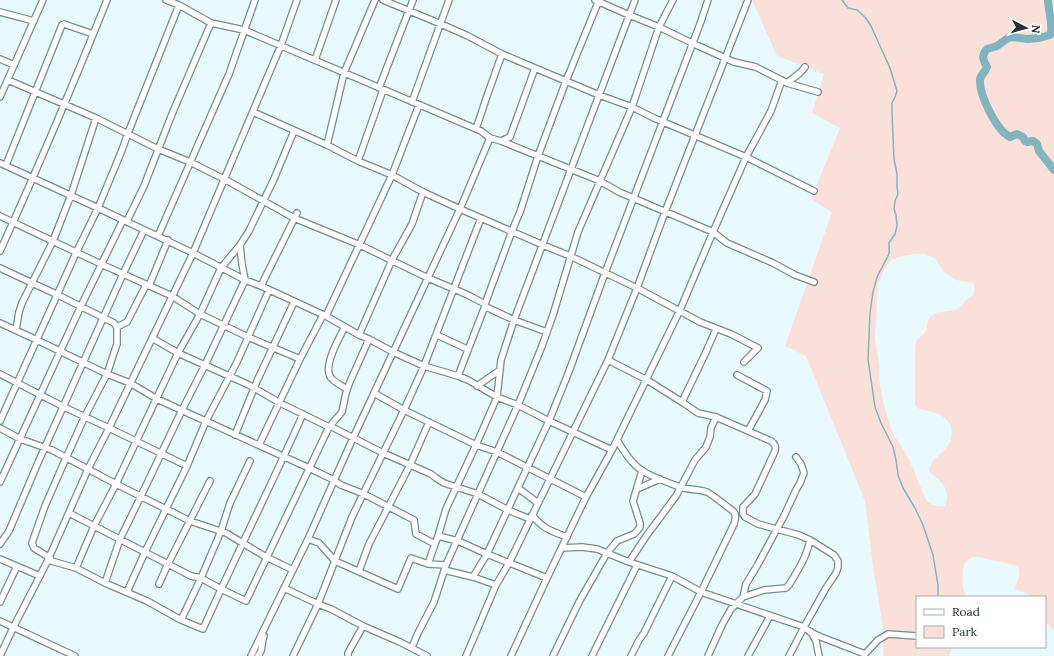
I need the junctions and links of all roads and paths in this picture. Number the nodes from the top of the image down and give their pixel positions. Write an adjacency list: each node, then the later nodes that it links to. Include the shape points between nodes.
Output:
1 (43, 0): 20 (street)
2 (107, 0): 25 (street)
3 (166, 0): 16 (street)
4 (255, 0): 24 (street)
5 (297, 0): 27 (street)
6 (336, 0): 31 (street)
7 (375, 0): 35 (street)
8 (383, 0): 17 (street)
9 (413, 0): 17 (street)
10 (450, 0): 22 (street)
11 (598, 0): 19 (street); 37 (street)
12 (635, 0): 19 (street)
13 (673, 0): 23 (street)
14 (708, 0): 26 (street)
15 (748, 0): 29 (street)
16 (179, 5): 21 (street); 53 (street)
17 (408, 11): 22 (street); 39 (street)
18 (0, 12): 20 (street)
19 (629, 16): 23 (street); 42 (street)
20 (34, 21): 32 (street)
21 (212, 23): 24 (street); 58 (street)
22 (441, 24): 28 (street); 44 (street)
23 (659, 27): 26 (street); 47 (street)
24 (244, 30): 27 (street); 62 (street, via 229,74)
25 (94, 34): 40 (street, via 62,25); 45 (street)
26 (692, 43): 29 (street); 50 (street)
27 (281, 45): 31 (street); 48 (street)
28 (502, 54): 34 (street); 51 (street)
29 (726, 58): 38 (street, via 756,67); 54 (street)
30 (0, 59): 32 (street)
31 (315, 60): 35 (street)
32 (14, 65): 36 (street)
33 (805, 67): 38 (street)
34 (535, 68): 37 (street); 56 (street, via 510,137)
35 (344, 73): 39 (street); 57 (street)
36 (8, 80): 40 (street); 43 (street)
37 (566, 81): 42 (street); 59 (street)
38 (784, 81): 41 (street); 60 (street)
39 (381, 89): 44 (street); 61 (street)
40 (35, 92): 45 (street); 64 (street)
41 (818, 92)
42 (599, 95): 47 (street); 65 (street)
43 (0, 97)
44 (412, 102): 46 (street)
45 (64, 104): 49 (street); 67 (street)
46 (419, 105): 51 (street); 66 (street)
47 (632, 107): 50 (street); 68 (street)
48 (253, 112): 52 (street); 93 (street)
49 (96, 118): 53 (street); 71 (street)
50 (662, 121): 54 (street); 72 (street)
51 (476, 129): 55 (street)
52 (294, 131): 57 (street); 73 (street)
53 (128, 133): 58 (street); 74 (street)
54 (696, 136): 60 (street); 76 (street)
55 (490, 138): 56 (street); 75 (street)
56 (501, 141): 59 (street)
57 (327, 145): 61 (street)
58 (158, 149): 62 (street); 80 (street, via 144,186)
59 (538, 156): 65 (street); 83 (street)
60 (746, 158): 69 (street); 84 (street)
61 (358, 161): 66 (street)
62 (190, 162): 73 (street); 85 (street)
63 (0, 163): 64 (street)
64 (6, 165): 67 (street)
65 (571, 170): 68 (street); 90 (street)
66 (392, 175): 70 (street); 89 (street)
67 (34, 178): 71 (street); 81 (street)
68 (600, 181): 72 (street); 94 (street)
69 (814, 191)
70 (423, 192): 75 (street); 95 (street, via 412,224)
71 (71, 195): 74 (street); 87 (street)
72 (634, 198): 76 (street); 99 (street)
73 (263, 201): 77 (street); 88 (street)
74 (98, 208): 80 (street); 92 (street)
75 (460, 209): 79 (street); 101 (street)
76 (665, 212): 84 (street); 108 (street)
77 (295, 215): 89 (street); 106 (street)
78 (0, 216): 81 (street)
79 (481, 218): 83 (street); 107 (street)
80 (125, 221): 82 (street); 96 (street)
81 (13, 222): 87 (street); 91 (street)
82 (144, 230): 85 (street); 100 (street)
83 (512, 231): 90 (street); 113 (street)
84 (713, 232): 103 (street, via 727,243); 115 (street)
85 (158, 236): 86 (street)
86 (168, 240): 93 (street); 105 (street)
87 (53, 241): 92 (street); 104 (street)
88 (240, 245): 98 (street); 102 (street)
89 (360, 245): 95 (street); 117 (street)
90 (542, 245): 94 (street); 119 (street)
91 (0, 251)
92 (76, 253): 96 (street); 110 (street)
93 (193, 253): 98 (street); 111 (street)
94 (570, 256): 99 (street); 126 (street)
95 (392, 260): 101 (street); 127 (street)
96 (101, 264): 100 (street); 114 (street)
97 (0, 268): 104 (street)
98 (221, 268): 102 (street); 116 (street)
99 (605, 273): 108 (street); 171 (street)
100 (123, 274): 105 (street); 118 (street)
101 (428, 278): 107 (street); 136 (street)
102 (244, 280): 106 (street); 121 (street)
103 (814, 282)
104 (32, 283): 110 (street); 125 (street, via 19,312)
105 (147, 285): 111 (street); 122 (street, via 127,322)
106 (261, 286): 109 (street)
107 (454, 288): 113 (street); 128 (street)
108 (637, 288): 115 (street); 139 (street)
109 (269, 290): 112 (street); 129 (street)
110 (58, 295): 114 (street); 132 (street)
111 (172, 296): 116 (street); 130 (street)
112 (294, 302): 117 (street); 133 (street)
113 (485, 305): 119 (street); 134 (street)
114 (80, 306): 118 (street); 135 (street)
115 (680, 310): 124 (street); 150 (street)
116 (200, 314): 121 (street); 137 (street)
117 (325, 316): 123 (street); 138 (street)
118 (103, 318): 122 (street); 141 (street)
119 (514, 320): 126 (street); 144 (street)
120 (0, 325): 125 (street)
121 (224, 325): 129 (street); 142 (street)
122 (117, 327): 146 (street, via 117,344)
123 (345, 327): 127 (street); 155 (street, via 334,349 328,374)
124 (716, 329): 140 (street, via 758,348); 160 (street)
125 (16, 330): 132 (street)
126 (547, 332): 162 (street)
127 (358, 334): 131 (street)
128 (437, 335): 134 (street); 143 (street)
129 (248, 337): 133 (street); 148 (street)
130 (152, 338): 137 (street); 152 (street)
131 (369, 339): 136 (street); 155 (street)
132 (37, 340): 135 (street); 151 (street)
133 (273, 348): 138 (street); 154 (street)
134 (467, 349): 149 (street)
135 (60, 351): 141 (street); 156 (street)
136 (393, 352): 143 (street); 157 (street)
137 (178, 353): 142 (street); 159 (street)
138 (300, 359): 161 (street)
139 (608, 360): 150 (street); 177 (street)
140 (744, 362)
141 (83, 363): 146 (street); 163 (street)
142 (205, 365): 148 (street); 164 (street)
143 (424, 366): 149 (street); 165 (street)
144 (500, 370): 153 (street); 158 (street)
145 (0, 374): 151 (street)
146 (107, 374): 152 (street); 167 (street)
147 (737, 375): 176 (street, via 767,391 765,400)
148 (229, 376): 154 (street); 170 (street)
149 (458, 376): 153 (street)
150 (647, 380): 160 (street); 181 (street)
151 (16, 383): 156 (street); 169 (street)
152 (130, 383): 159 (street); 175 (street)
153 (477, 386): 158 (street)
154 (254, 388): 161 (street); 178 (street)
155 (347, 389): 173 (street, via 342,412)
156 (40, 394): 163 (street); 180 (street)
157 (374, 394): 165 (street); 179 (street)
158 (497, 397): 162 (street); 184 (street)
159 (157, 399): 164 (street); 182 (street)
160 (682, 402): 168 (street, via 698,413)
161 (280, 403): 166 (street); 183 (street)
162 (518, 405): 171 (street); 187 (street)
163 (64, 407): 167 (street); 185 (street)
164 (182, 410): 170 (street); 188 (street)
165 (404, 410): 172 (street); 189 (street)
166 (303, 414): 173 (street); 190 (street)
167 (85, 416): 175 (street); 191 (street)
168 (716, 417): 176 (street); 207 (street, via 706,447 695,460)
169 (0, 421)
170 (206, 421): 178 (street); 195 (street)
171 (549, 421): 177 (street); 197 (street)
172 (429, 422): 184 (street); 194 (street)
173 (330, 426): 179 (street); 196 (street)
174 (0, 428): 180 (street)
175 (109, 428): 182 (street); 198 (street)
176 (748, 431): 220 (street, via 771,441 776,446 755,494 743,507)
177 (573, 432): 186 (street); 200 (street)
178 (235, 434): 183 (street)
179 (353, 438): 189 (street); 202 (street)
180 (20, 439): 185 (street); 204 (street)
181 (617, 440): 186 (street); 199 (street, via 631,461)
182 (136, 441): 188 (street); 205 (street)
183 (259, 445): 190 (street)
184 (476, 445): 187 (street); 206 (street)
185 (45, 447): 191 (street); 233 (street, via 9,531)
186 (612, 450): 213 (street)
187 (497, 452): 197 (street); 211 (street)
188 (161, 453): 195 (street); 212 (street)
189 (383, 453): 194 (street); 210 (street)
190 (284, 457): 196 (street); 234 (street)
191 (66, 458): 198 (street); 242 (street, via 32,543 34,548)
192 (796, 458): 225 (street, via 804,473)
193 (250, 461): 226 (street, via 230,503)
194 (410, 465): 206 (street); 215 (street)
195 (187, 466): 216 (street)
196 (309, 468): 202 (street); 240 (street)
197 (527, 468): 200 (street); 208 (street)
198 (88, 469): 205 (street); 219 (street)
199 (642, 471): 201 (street); 209 (street)
200 (550, 479): 213 (street); 214 (street)
201 (660, 479): 207 (street); 209 (street)
202 (334, 480): 210 (street); 230 (street)
203 (210, 481): 222 (street)
204 (0, 482)
205 (116, 484): 212 (street); 224 (street)
206 (456, 487): 211 (street); 227 (street, via 446,508)
207 (681, 487): 218 (street, via 707,492); 244 (street)
208 (518, 488): 214 (street); 217 (street)
209 (637, 488): 238 (street, via 633,501 640,527 634,534 617,541)
210 (364, 494): 215 (street); 243 (street)
211 (478, 494): 217 (street); 232 (street)
212 (141, 496): 216 (street); 229 (street)
213 (586, 497): 228 (street)
214 (538, 503): 221 (street)
215 (389, 506): 235 (street, via 414,520 416,534); 253 (street, via 369,544)
216 (166, 509): 222 (street); 237 (street)
217 (508, 510): 221 (street); 239 (street)
218 (733, 510): 220 (street); 223 (street, via 736,518)
219 (69, 513): 224 (street); 242 (street)
220 (743, 513): 223 (street); 225 (street, via 745,517 758,524)
221 (531, 517): 228 (street, via 544,528); 245 (street)
222 (190, 521): 226 (street); 246 (street)
223 (734, 524): 265 (street)
224 (94, 526): 229 (street); 251 (street)
225 (777, 529): 231 (street); 266 (street, via 746,584)
226 (221, 531): 234 (street); 257 (street)
227 (438, 536): 232 (street); 235 (street)
228 (567, 537): 236 (street)
229 (120, 539): 237 (street); 259 (street)
230 (308, 539): 243 (street, via 319,543); 252 (street)
231 (810, 540): 266 (street, via 804,559 786,588 764,590); 274 (street, via 834,555 838,567)
232 (458, 541): 239 (street); 249 (street)
233 (0, 544)
234 (243, 544): 240 (street); 263 (street)
235 (435, 544): 247 (street)
236 (562, 548): 238 (street, via 588,548); 258 (street)
237 (145, 552): 246 (street); 264 (street)
238 (607, 553): 244 (street); 289 (street, via 581,597)
239 (487, 554): 245 (street); 256 (street)
240 (266, 558): 252 (street); 263 (street, via 246,601)
241 (0, 559): 250 (street)
242 (49, 559): 251 (street); 254 (street)
243 (335, 560): 253 (street); 268 (street)
244 (629, 562): 248 (street)
245 (509, 563): 258 (street); 261 (street)
246 (168, 564): 257 (street, via 191,576); 260 (street)
247 (428, 564): 249 (street); 253 (street, via 411,558 398,589)
248 (637, 564): 255 (street); 290 (street)
249 (446, 565): 256 (street, via 448,571); 278 (street, via 434,602)
250 (17, 566): 254 (street); 267 (street)
251 (76, 568): 259 (street)
252 (293, 570): 262 (street)
253 (359, 571)
254 (40, 576): 275 (street)
255 (672, 576): 265 (street); 291 (street)
256 (473, 577): 261 (street)
257 (201, 578): 263 (street); 271 (street)
258 (547, 578): 288 (street)
259 (105, 583): 264 (street)
260 (159, 584)
261 (496, 585): 287 (street)
262 (284, 588): 268 (street); 282 (street); 283 (street, via 262,641 263,650)
263 (221, 589): 271 (street, via 202,629)
264 (127, 592): 271 (street)
265 (701, 592): 269 (street); 292 (street)
266 (744, 597): 269 (street)
267 (0, 602)
268 (318, 604): 273 (street); 284 (street)
269 (737, 604): 270 (street); 293 (street, via 722,625)
270 (770, 616): 274 (street); 294 (street)
271 (181, 620)
272 (0, 621): 275 (street)
273 (363, 626): 278 (street); 285 (street)
274 (804, 627): 276 (street); 295 (street)
275 (14, 628): 280 (street); 281 (street)
276 (810, 632): 279 (street); 296 (street, via 816,641)
277 (916, 636): 279 (street, via 888,634)
278 (412, 648): 286 (street)
279 (864, 654): 297 (street)
280 (0, 656)
281 (75, 656)
282 (251, 656)
283 (258, 656)
284 (293, 656)
285 (348, 656)
286 (427, 656)
287 (466, 656)
288 (511, 656)
289 (553, 656)
290 (592, 656)
291 (631, 656)
292 (668, 656)
293 (708, 656)
294 (748, 656)
295 (789, 656)
296 (819, 656)
297 (858, 656)

